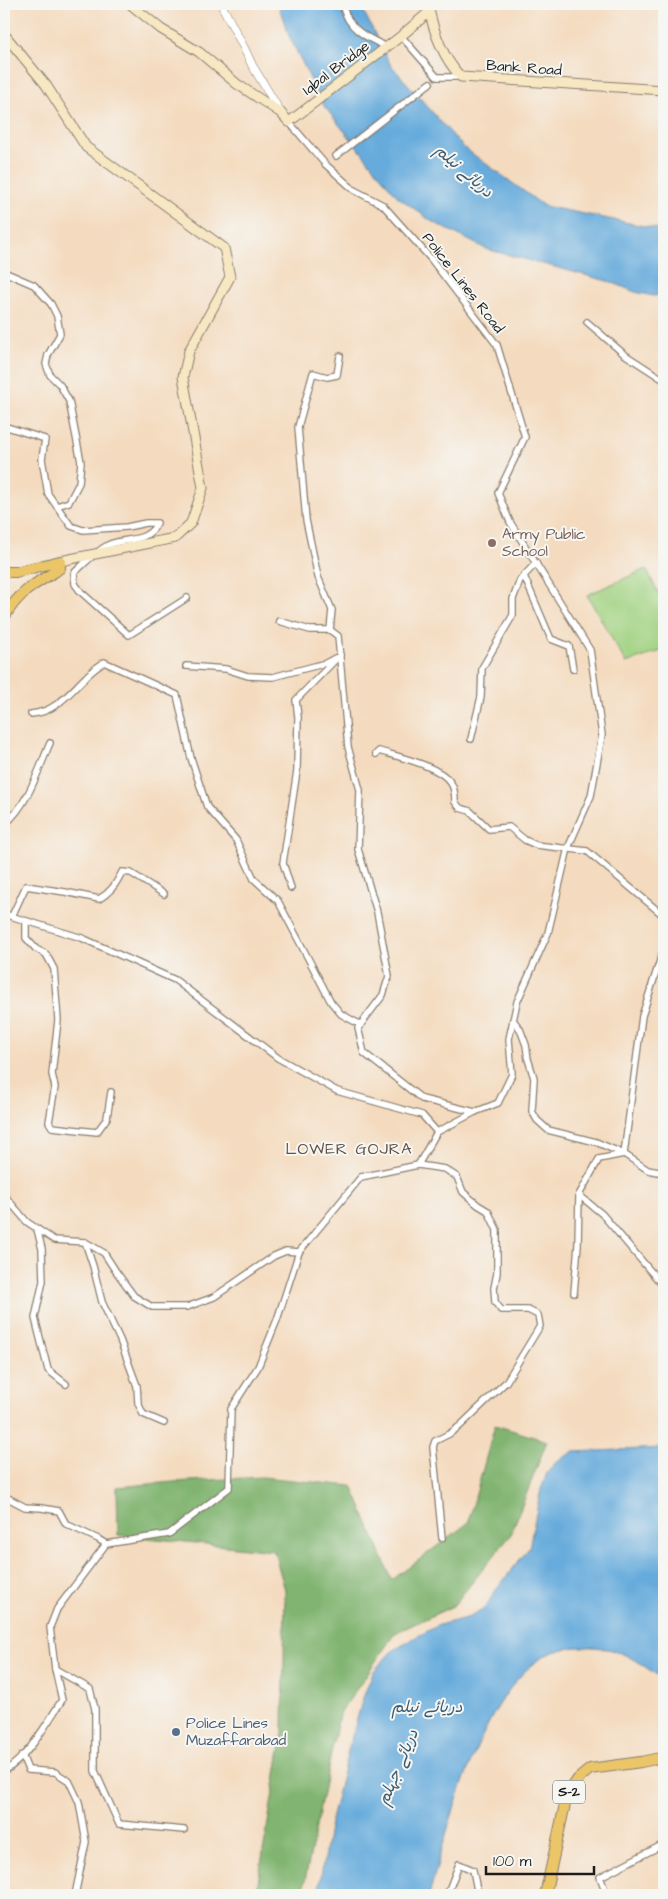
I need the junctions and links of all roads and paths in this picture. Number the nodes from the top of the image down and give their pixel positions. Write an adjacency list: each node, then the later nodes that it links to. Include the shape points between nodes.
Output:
1 (130, 4): 11 (main road, via 160,29 199,52)
2 (221, 4): 11 (street)
3 (342, 4): 7 (street, via 347,19 363,36)
4 (428, 8): 6 (main road, Iqbal Bridge); 8 (main road, via 438,41)
5 (4, 34): 20 (main road, via 46,86 86,147 224,248 230,277 188,351 183,377 203,488 191,523 175,538)
6 (401, 36): 7 (main road, Iqbal Bridge); 8 (street, Bank Road, via 437,77)
7 (389, 45): 12 (main road, Iqbal Bridge)
8 (461, 77): 10 (main road, Bank Road)
9 (430, 83): 13 (street)
10 (664, 90)
11 (281, 113): 12 (main road)
12 (289, 122): 22 (street, Police Lines Road, via 354,190 383,205 431,259 496,345 525,437 498,493 510,522)
13 (336, 156)
14 (4, 272): 19 (street, via 34,285 57,316 60,334 46,364 69,401 81,462 79,483 69,502)
15 (587, 322): 17 (street, via 624,354)
16 (340, 356): 28 (street, via 337,375 327,377 313,373 298,427 306,520 318,577 332,610)
17 (664, 380)
18 (4, 426): 19 (street, via 45,439 43,472 48,494)
19 (57, 506): 20 (street, via 71,526 83,530 157,523 153,532 110,544)
20 (92, 556): 21 (main road); 25 (street, via 74,573 75,584 129,635)
21 (60, 562): 23 (highway); 26 (highway, via 60,568 22,593)
22 (536, 563): 24 (street); 37 (street, Police Lines Road, via 590,650 602,735 591,796)
23 (4, 572)
24 (524, 576): 31 (street, via 552,639 570,646); 33 (street, via 514,599 513,615 482,668 481,697)
25 (187, 598)
26 (4, 618)
27 (279, 621): 28 (street, via 310,630)
28 (330, 630): 29 (street, via 338,636)
29 (340, 656): 30 (street, via 326,663 273,676 248,676 226,669); 38 (street, via 296,700 297,771 283,863); 46 (street, via 348,747 360,790 358,849 377,912 389,976 383,995)
30 (186, 666)
31 (573, 669)
32 (32, 714): 46 (street, via 42,713 66,698 104,662 177,695 191,758 207,807 236,840 254,879 278,901 331,1002 341,1014)
33 (471, 739)
34 (50, 743): 36 (street, via 21,806)
35 (376, 754): 37 (street, via 379,751 423,764 441,774 451,782 455,802 460,808 470,811 489,829 508,827 536,844)
36 (4, 825)
37 (568, 848): 42 (street, via 587,851); 45 (street, Police Lines Road, via 548,933 517,1002)
38 (292, 888)
39 (164, 894): 41 (street, via 131,873 122,872 109,893 99,899 26,886)
40 (4, 914): 41 (street)
41 (12, 916): 43 (street)
42 (664, 916)
43 (26, 921): 47 (street, via 26,938 46,954 54,969 58,1020 52,1074 55,1086 49,1122 52,1127 97,1132 107,1118); 49 (street, via 82,938 175,980 278,1058 337,1091 422,1116)
44 (664, 948): 50 (street, via 642,1016)
45 (513, 1020): 48 (street, Police Lines Road, via 509,1039 512,1074 498,1103); 50 (street, via 526,1045 534,1078 532,1111 537,1120 548,1130 596,1142)
46 (361, 1025): 48 (street, via 358,1028 364,1053 422,1099)
47 (110, 1092)
48 (475, 1112): 49 (street, Police Lines Road)
49 (437, 1132): 51 (street)
50 (624, 1154): 52 (street, via 648,1170); 54 (street, via 599,1160)
51 (418, 1165): 57 (street, via 361,1177); 63 (street, via 446,1169 457,1177 463,1192 488,1211 497,1230 495,1302 501,1310 528,1310 538,1315 540,1326 506,1382 460,1426 435,1441)
52 (664, 1174)
53 (4, 1195): 55 (street)
54 (579, 1195): 58 (street, via 602,1214); 59 (street)
55 (36, 1229): 56 (street, via 54,1240); 60 (street, via 42,1249 43,1281 35,1318 48,1370)
56 (85, 1242): 57 (street, via 104,1253 134,1296 152,1307 187,1307 214,1297 274,1256 286,1251); 61 (street, via 102,1302 136,1386 138,1403 143,1414)
57 (299, 1252): 64 (street, via 278,1320 258,1367 231,1409 229,1488 170,1534)
58 (664, 1288)
59 (574, 1293)
60 (66, 1384)
61 (164, 1423)
62 (4, 1496): 64 (street, via 25,1507 59,1511 66,1524)
63 (442, 1538)
64 (106, 1544): 65 (street, via 57,1609 50,1627)
65 (55, 1669): 66 (street, via 62,1700); 69 (street, via 90,1689 95,1709 95,1771 119,1824)
66 (22, 1755): 68 (street); 71 (street, via 28,1770 55,1772 69,1781 79,1802 86,1842)
67 (664, 1757): 74 (highway, S-2, via 590,1769 578,1779 567,1795)
68 (4, 1772)
69 (184, 1830)
70 (664, 1844): 75 (street, via 600,1877)
71 (75, 1895)
72 (447, 1895): 73 (street, via 460,1864 473,1870)
73 (478, 1895)
74 (545, 1895)
75 (608, 1895)

